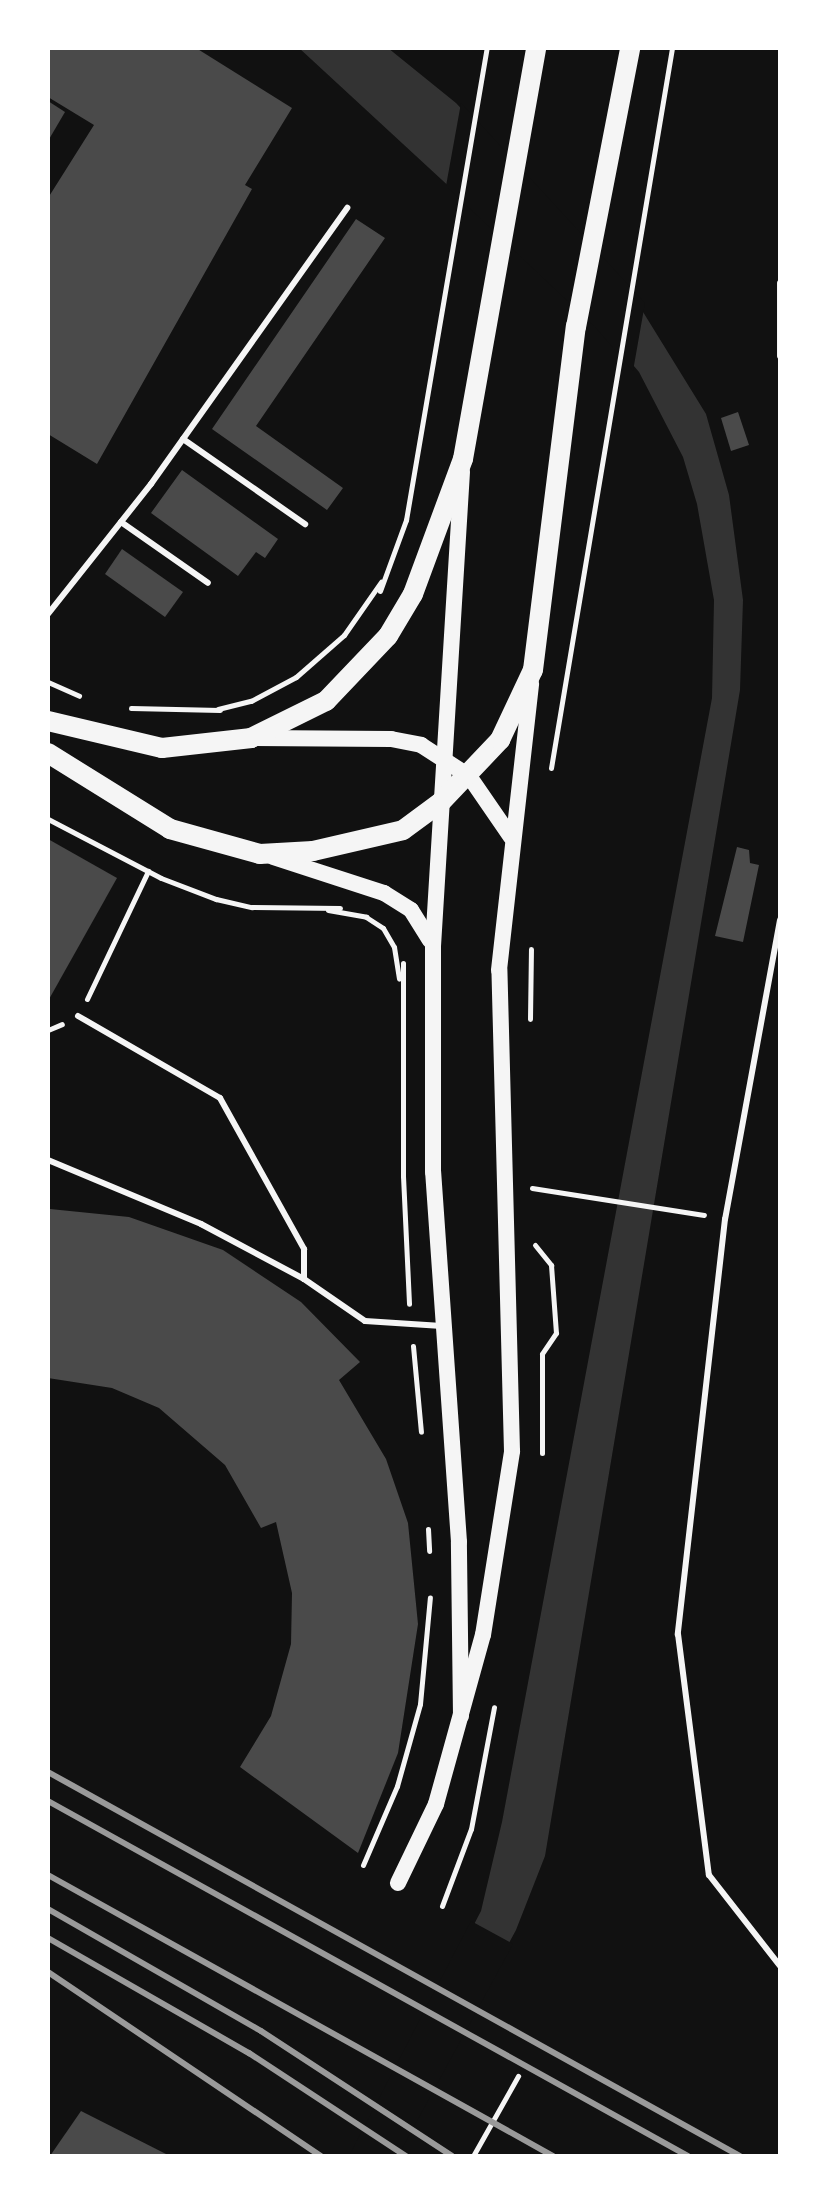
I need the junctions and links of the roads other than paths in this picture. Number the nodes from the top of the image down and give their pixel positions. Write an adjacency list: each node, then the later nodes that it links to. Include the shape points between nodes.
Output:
1 (536, 48): 7 (main road)
2 (626, 52): 12 (main road, via 576,327)
3 (347, 208): 6 (lane)
4 (780, 283): 5 (lane)
5 (780, 356)
6 (183, 439): 8 (lane); 9 (lane)
7 (463, 459): 14 (main road, via 413,594 380,648 326,701); 16 (main road)
8 (121, 522): 10 (lane); 11 (lane)
9 (305, 524)
10 (208, 583)
11 (48, 614)
12 (533, 670): 17 (main road, via 513,718); 19 (main road)
13 (48, 721): 14 (main road, via 162,748)
14 (251, 738): 16 (main road, via 405,740)
15 (48, 753): 20 (main road, via 170,829)
16 (444, 757): 17 (main road); 18 (main road)
17 (469, 776): 18 (main road); 19 (main road)
18 (441, 802): 20 (main road, via 416,823 387,836 313,851); 22 (main road)
19 (511, 837): 27 (main road, via 500,943 499,1050 512,1451 498,1562)
20 (260, 854): 22 (main road, via 384,893 411,910)
21 (780, 920): 29 (lane, via 725,1219 678,1634 709,1875)
22 (433, 946): 26 (main road, via 433,1172)
23 (78, 1016): 25 (lane, via 220,1098 304,1249)
24 (48, 1160): 25 (lane, via 201,1224)
25 (304, 1279): 26 (lane, via 365,1321)
26 (442, 1326): 27 (main road, via 459,1542)
27 (461, 1716): 28 (main road, via 436,1804)
28 (398, 1883)
29 (780, 1966)

